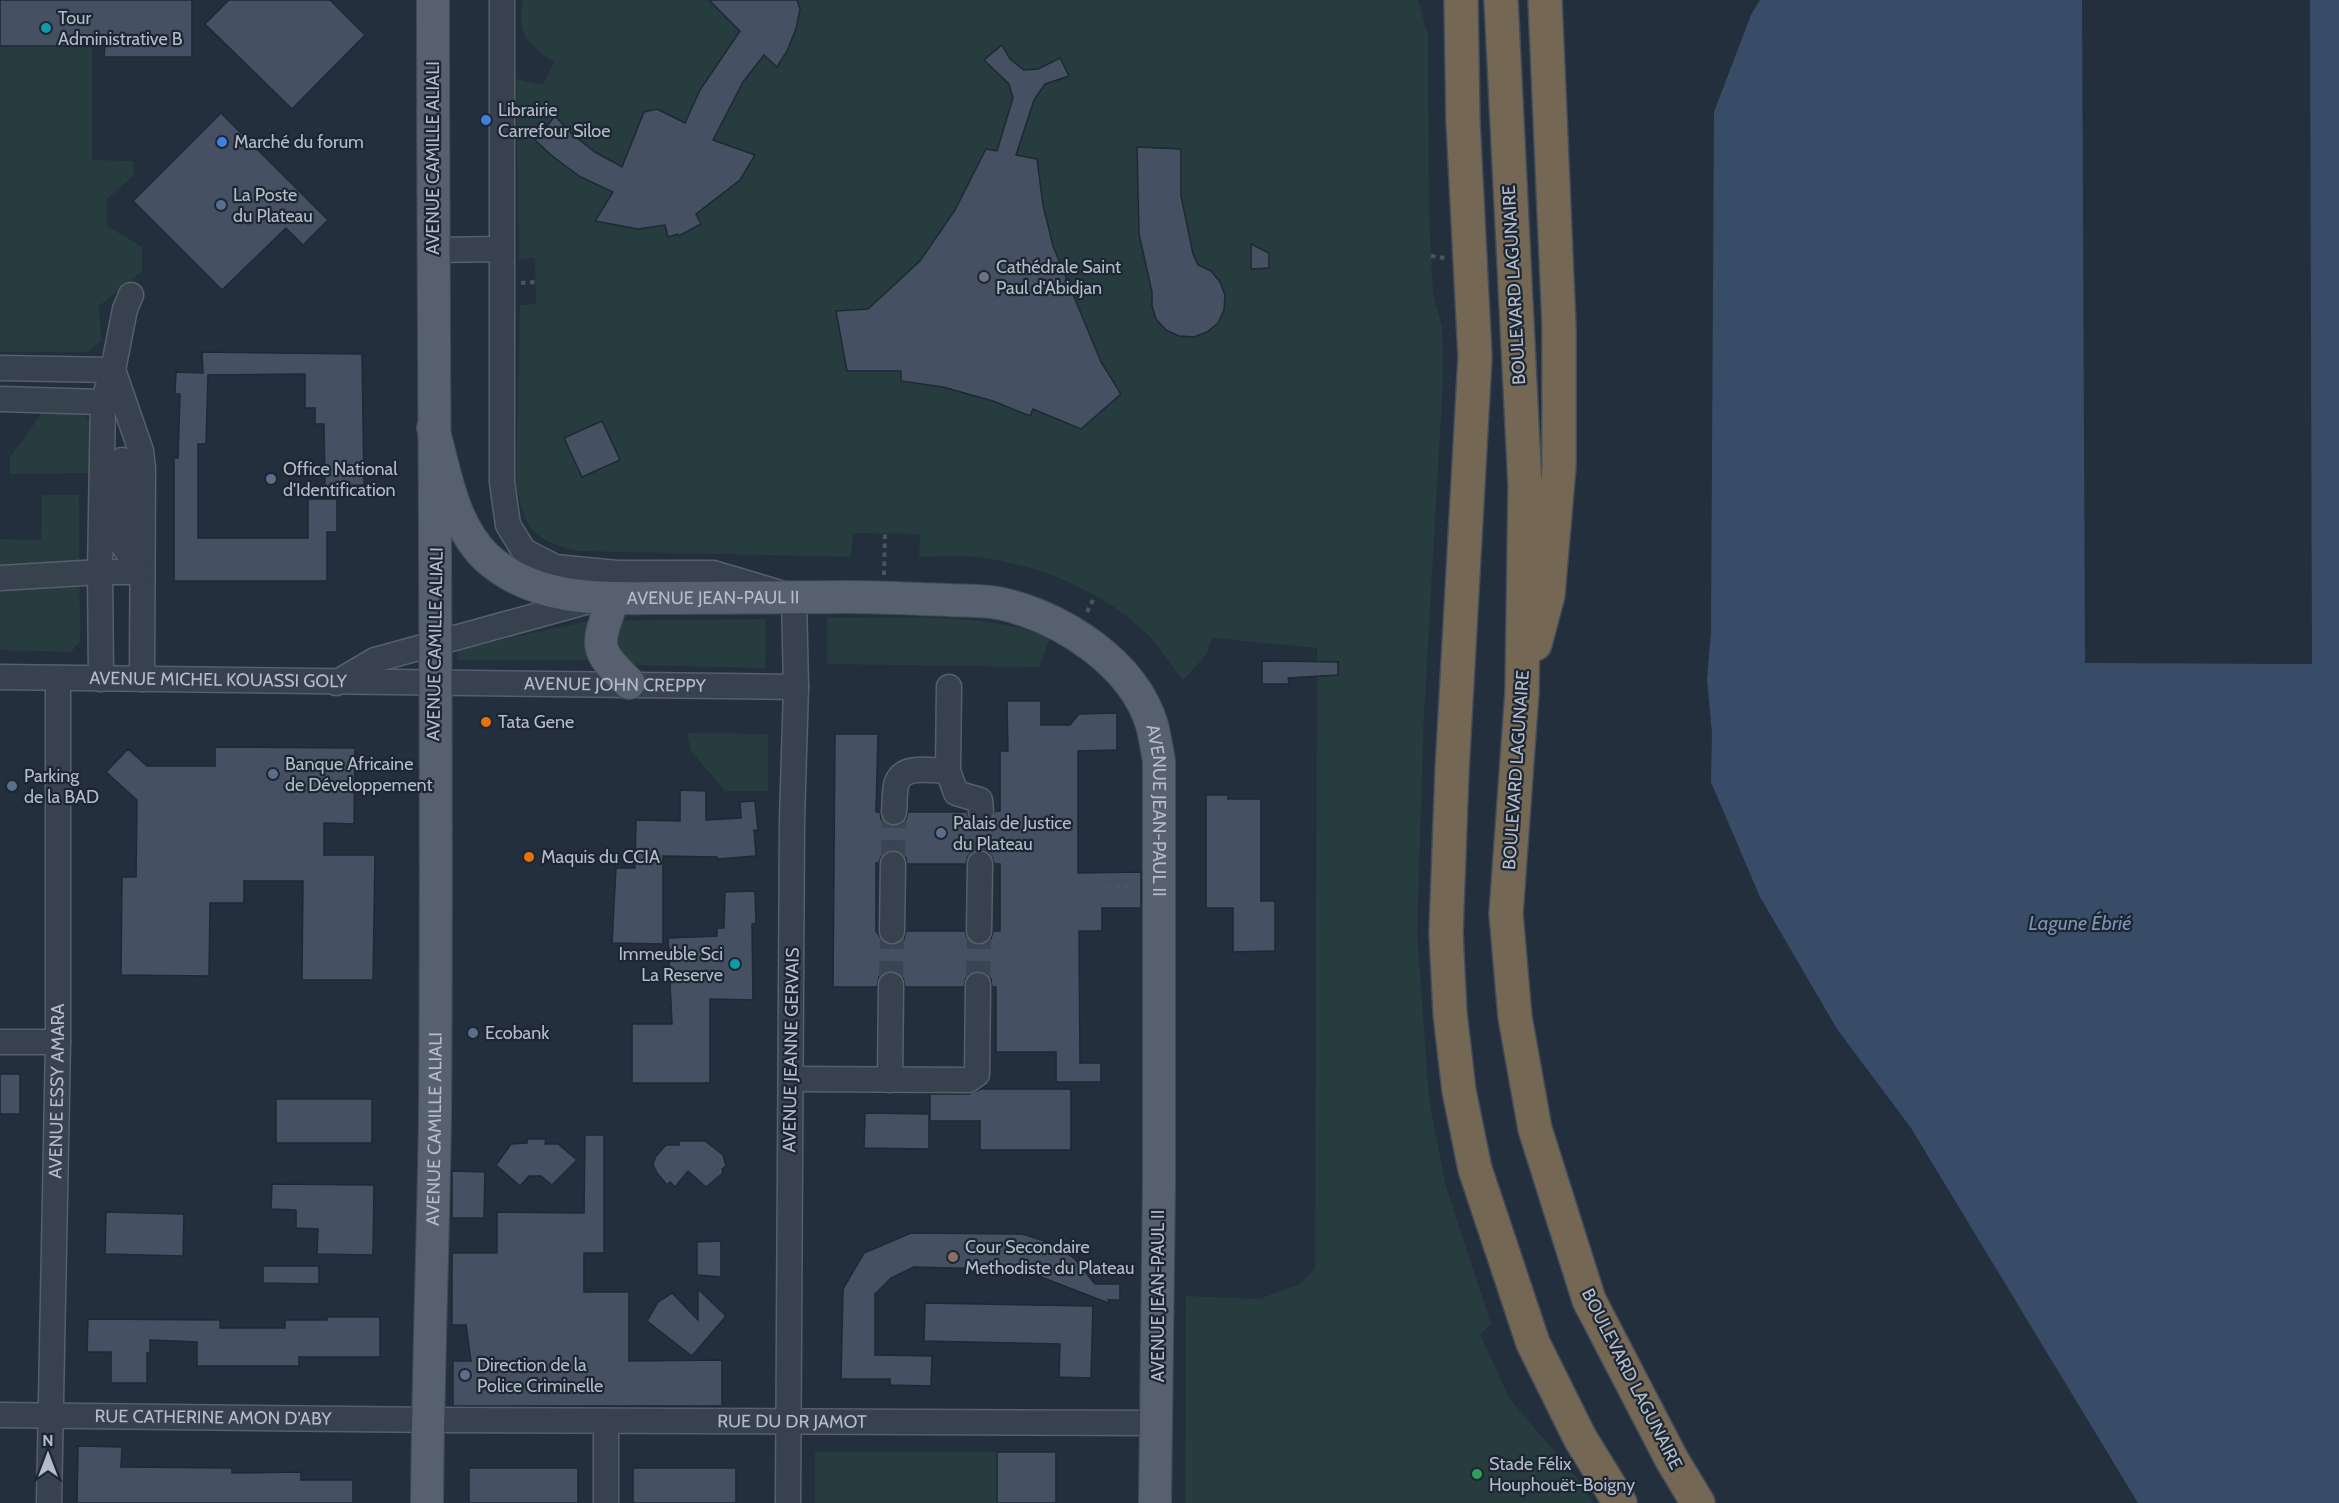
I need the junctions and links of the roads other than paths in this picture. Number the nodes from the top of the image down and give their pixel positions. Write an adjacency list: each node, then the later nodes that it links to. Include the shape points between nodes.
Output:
1 (434, 0): 9 (main road, AVENUE CAMILLE ALIALI)
2 (502, 0): 8 (street)
3 (1452, 0): 7 (highway)
4 (1461, 0): 7 (highway)
5 (1501, 0): 34 (highway, BOULEVARD LAGUNAIRE, via 1525,486)
6 (1545, 8): 34 (highway, via 1559,326 1559,467 1548,595)
7 (1462, 66): 59 (highway, via 1475,357 1451,783 1446,933 1451,1024 1459,1091 1475,1169 1533,1343 1580,1438)
8 (502, 249): 9 (street); 22 (street, via 502,482 508,525 524,551 555,567 617,573 713,573)
9 (433, 250): 16 (main road, AVENUE CAMILLE ALIALI)
10 (131, 295): 12 (street)
11 (0, 368): 12 (street)
12 (113, 370): 14 (street); 20 (street, via 141,452)
13 (11, 399): 14 (street); 15 (street)
14 (104, 402): 19 (street)
15 (0, 413)
16 (433, 428): 23 (main road, AVENUE JEAN-PAUL II, via 455,506 487,557 535,587); 24 (main road, AVENUE CAMILLE ALIALI, via 437,516)
17 (122, 460): 18 (street)
18 (122, 543): 19 (street); 20 (street)
19 (100, 572): 20 (street); 21 (street); 27 (street)
20 (141, 572): 28 (street)
21 (0, 578)
22 (794, 597): 23 (main road, AVENUE JEAN-PAUL II); 32 (street, AVENUE JEANNE GERVAIS); 53 (main road, AVENUE JEAN-PAUL II, via 1004,604 1077,633 1093,645 1120,672 1152,724 1159,761)
23 (604, 598): 24 (street, AVENUE JEAN-PAUL II); 31 (main road, via 601,648 607,662)
24 (434, 645): 29 (street, AVENUE JEAN-PAUL II, via 375,660); 30 (main road, AVENUE CAMILLE ALIALI)
25 (0, 677): 26 (street, AVENUE MICHEL KOUASSI GOLY)
26 (58, 678): 27 (street, AVENUE MICHEL KOUASSI GOLY); 45 (street, AVENUE ESSY AMARA)
27 (101, 679): 28 (street, AVENUE MICHEL KOUASSI GOLY)
28 (142, 679): 29 (street, AVENUE MICHEL KOUASSI GOLY)
29 (336, 683): 30 (street, AVENUE MICHEL KOUASSI GOLY)
30 (434, 683): 31 (street, AVENUE JOHN CREPPY); 50 (main road, AVENUE CAMILLE ALIALI, via 435,1119)
31 (629, 683): 32 (street, AVENUE JOHN CREPPY)
32 (796, 687): 46 (street, AVENUE JEANNE GERVAIS)
33 (949, 687): 35 (street)
34 (1522, 692): 60 (highway, BOULEVARD LAGUNAIRE, via 1506,914 1515,1017 1535,1129 1589,1300)
35 (948, 771): 36 (street, via 911,770 903,774 897,782); 37 (street, via 953,790 980,800)
36 (894, 812)
37 (981, 812)
38 (893, 864): 40 (street)
39 (980, 864): 41 (street)
40 (892, 931)
41 (979, 931)
42 (891, 985): 47 (street)
43 (978, 985): 47 (street, via 974,1078)
44 (0, 1042): 45 (street)
45 (58, 1042): 49 (street, AVENUE ESSY AMARA)
46 (792, 1079): 47 (street); 52 (street, AVENUE JEANNE GERVAIS)
47 (890, 1080)
48 (0, 1415): 49 (street, RUE CATHERINE AMON D'ABY)
49 (49, 1416): 50 (street, RUE CATHERINE AMON D'ABY); 54 (street, AVENUE ESSY AMARA)
50 (428, 1419): 51 (street, RUE DU DR JAMOT); 55 (main road, AVENUE CAMILLE ALIALI)
51 (606, 1421): 52 (street, RUE DU DR JAMOT); 56 (street)
52 (789, 1422): 53 (street, RUE DU DR JAMOT); 57 (street, AVENUE JEANNE GERVAIS)
53 (1157, 1423): 58 (main road, AVENUE JEAN-PAUL II)
54 (49, 1503)
55 (427, 1503)
56 (606, 1503)
57 (788, 1503)
58 (1155, 1503)
59 (1620, 1503)
60 (1698, 1503)

